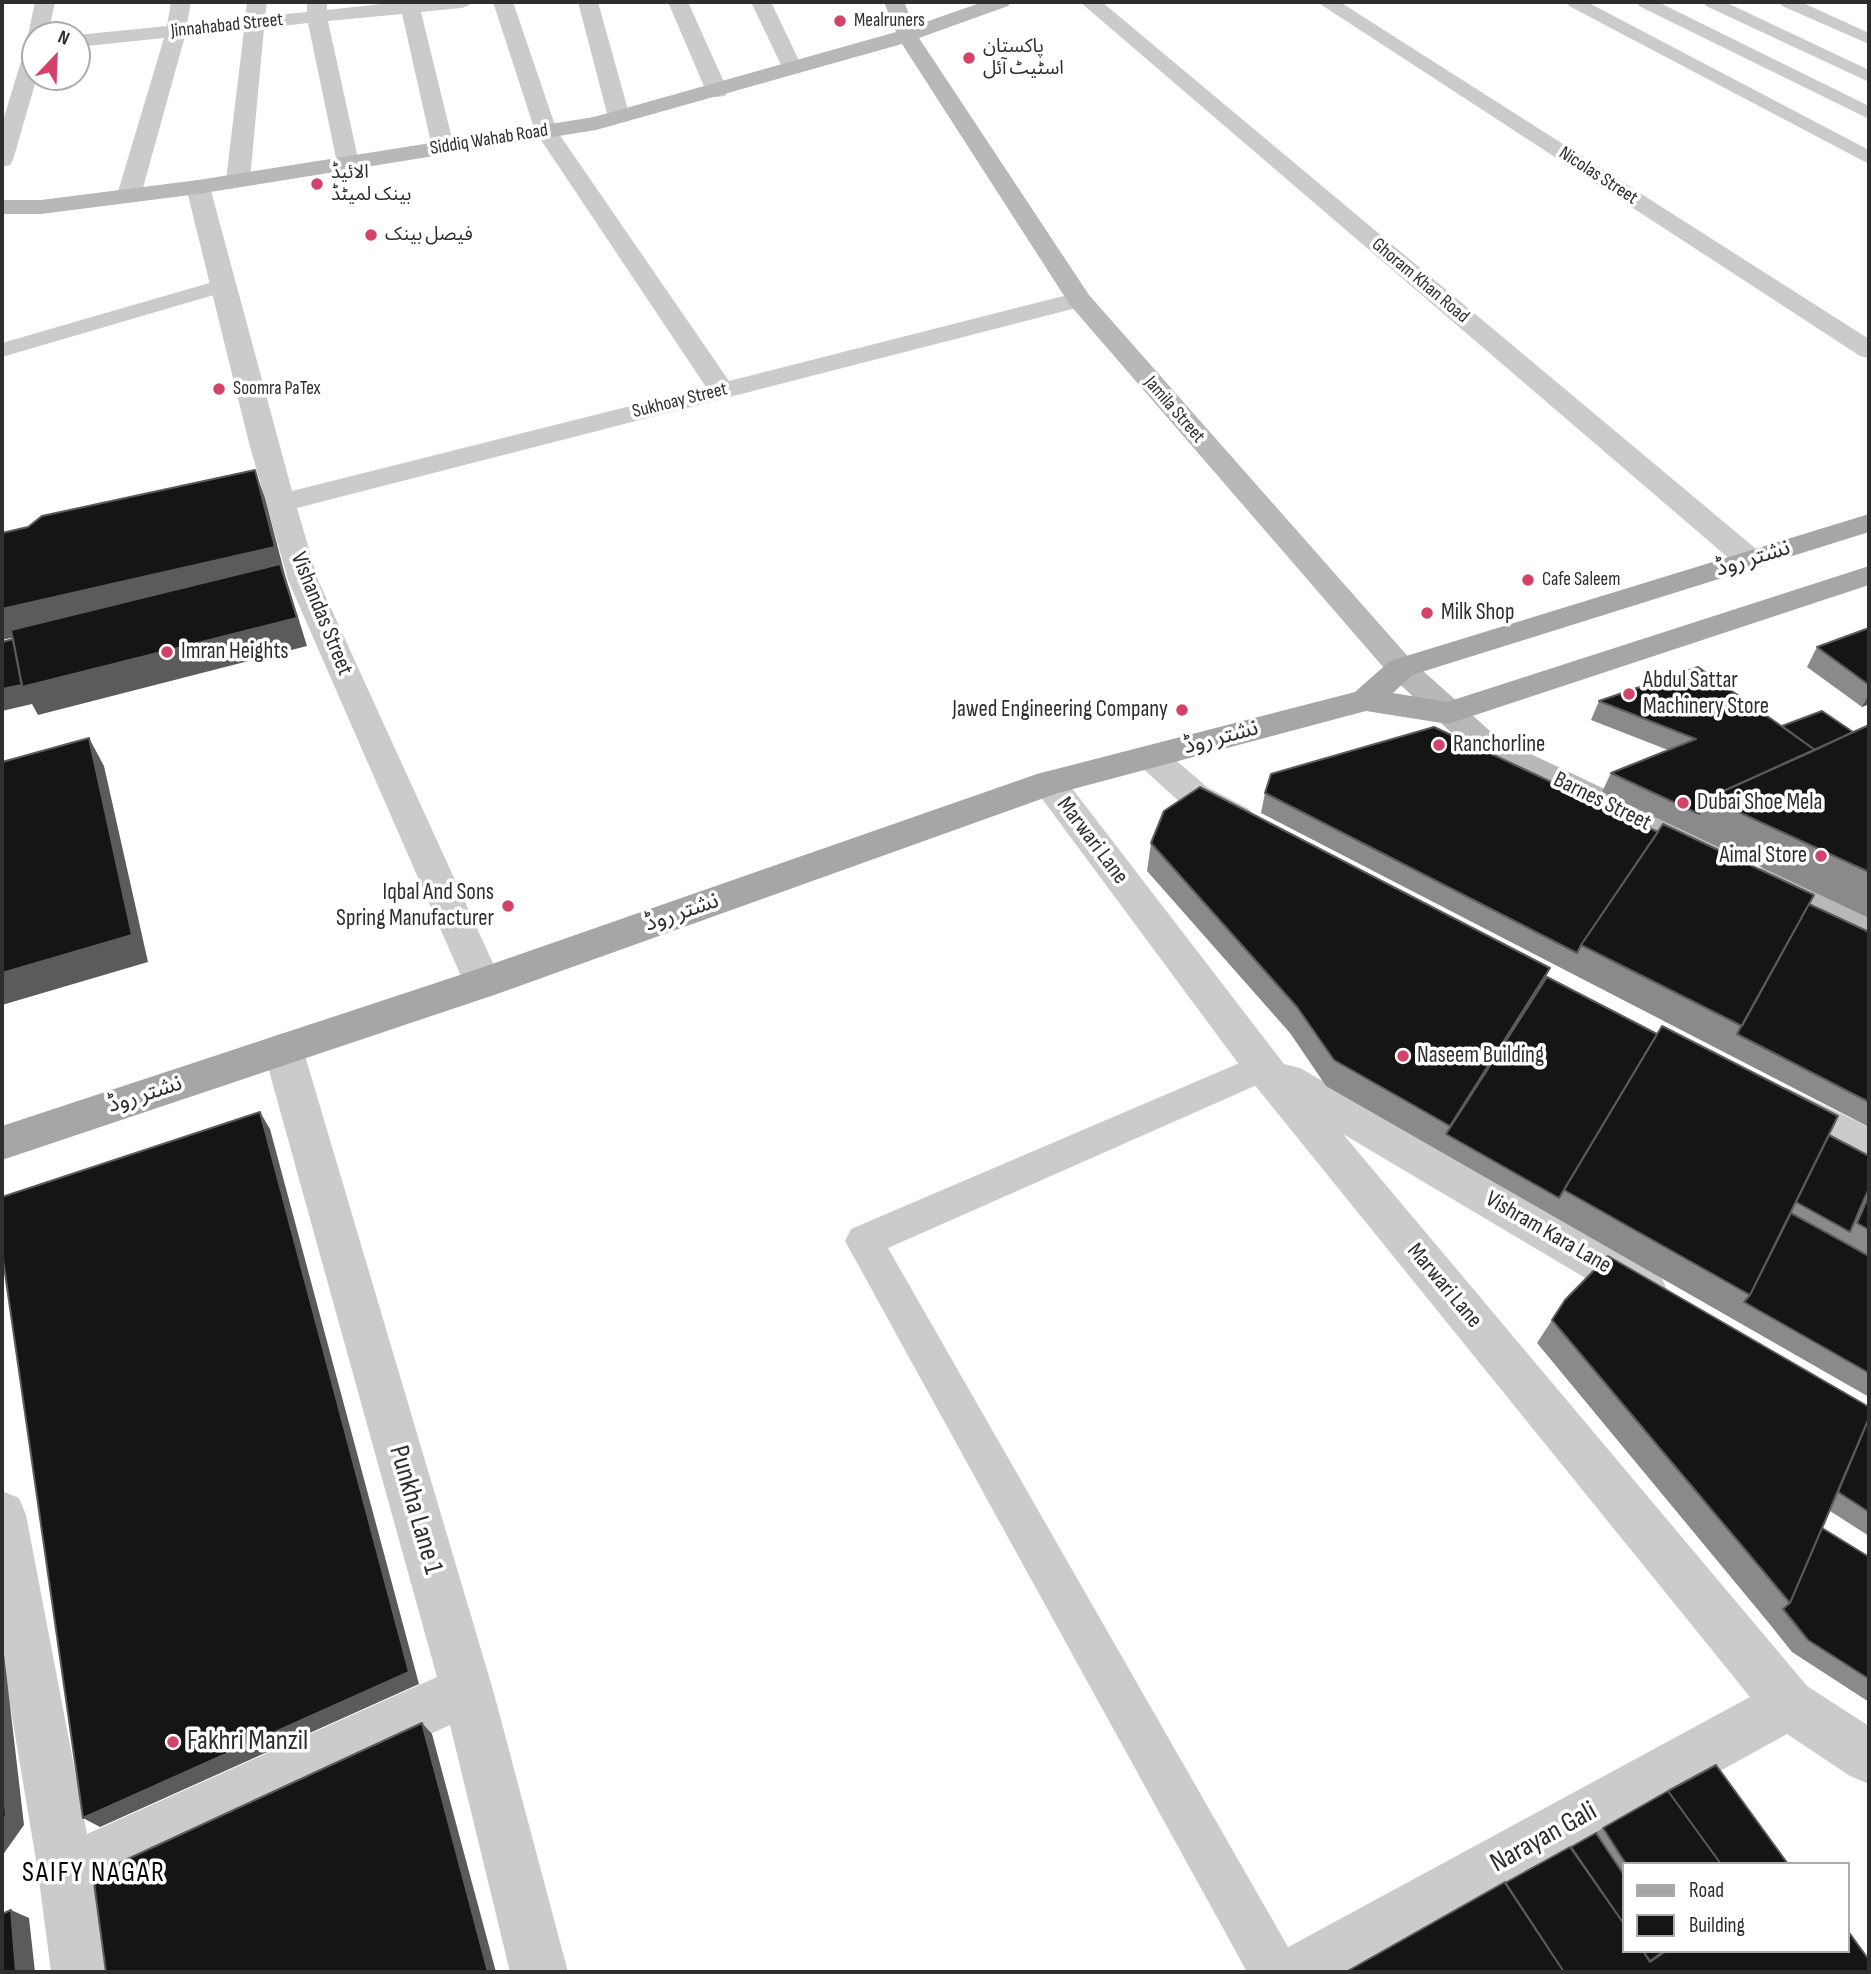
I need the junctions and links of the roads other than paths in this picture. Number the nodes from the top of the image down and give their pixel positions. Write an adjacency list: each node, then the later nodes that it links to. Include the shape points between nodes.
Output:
1 (45, 2): 19 (street)
2 (181, 2): 20 (street)
3 (461, 2): 15 (street, Jinnahabad Street)
4 (503, 2): 32 (street)
5 (588, 2): 31 (street)
6 (678, 2): 28 (street)
7 (761, 2): 26 (street)
8 (1001, 2): 22 (main road, Siddiq Wahab Road)
9 (1090, 2): 48 (street, Ghoram Khan Road)
10 (1327, 2): 44 (street, Nicolas Street)
11 (1574, 2): 34 (lane)
12 (1645, 2): 30 (lane)
13 (1712, 2): 27 (lane)
14 (1788, 2): 21 (lane)
15 (409, 4): 17 (street, Jinnahabad Street); 33 (street)
16 (886, 6): 22 (main road, Jamila Street)
17 (317, 9): 18 (street, Jinnahabad Street); 36 (street)
18 (255, 12): 20 (street, Jinnahabad Street); 37 (street)
19 (41, 21)
20 (176, 31): 23 (street, Jinnahabad Street); 39 (street)
21 (1867, 37)
22 (896, 39): 26 (main road, Siddiq Wahab Road); 42 (main road, Jamila Street)
23 (91, 40)
24 (13, 47): 25 (street)
25 (21, 47)
26 (793, 69): 28 (main road, Siddiq Wahab Road)
27 (1869, 77)
28 (717, 90): 31 (main road, Siddiq Wahab Road)
29 (22, 91): 35 (street)
30 (1869, 113)
31 (619, 117): 32 (main road, Siddiq Wahab Road)
32 (546, 131): 33 (main road, Siddiq Wahab Road); 45 (street)
33 (443, 147): 36 (main road, Siddiq Wahab Road)
34 (1869, 158)
35 (2, 160)
36 (348, 163): 37 (main road, Siddiq Wahab Road)
37 (238, 180): 38 (main road, Siddiq Wahab Road)
38 (198, 187): 39 (main road, Siddiq Wahab Road); 41 (street, Vishandas Street)
39 (129, 195): 40 (main road, Siddiq Wahab Road)
40 (2, 207)
41 (223, 285): 43 (lane); 46 (street, Vishandas Street)
42 (1079, 300): 45 (street, Sukhoay Street); 50 (main road, Jamila Street)
43 (2, 350)
44 (1869, 350)
45 (722, 391): 46 (street, Sukhoay Street)
46 (269, 494): 58 (street, Vishandas Street, via 290,583)
47 (1869, 523): 48 (main road, نشتر روڈ)
48 (1750, 560): 50 (main road, نشتر روڈ)
49 (1869, 575): 52 (main road, نشتر روڈ)
50 (1401, 668): 51 (main road, نشتر روڈ); 52 (main road, Jamila Street)
51 (1366, 700): 52 (main road, نشتر روڈ); 54 (main road, نشتر روڈ)
52 (1448, 713): 53 (main road, Jamila Street)
53 (1487, 747): 57 (main road, Barnes Street)
54 (1151, 757): 55 (main road, نشتر روڈ); 56 (street, via 1195,796)
55 (1049, 783): 58 (main road, نشتر روڈ); 60 (street, Marwari Lane)
56 (1262, 831)
57 (1869, 930)
58 (483, 983): 59 (main road, نشتر روڈ)
59 (283, 1049): 62 (main road, نشتر روڈ); 66 (street, Punkha Lane 1)
60 (1263, 1067): 64 (street, Vishram Kara Lane); 67 (street, Marwari Lane); 72 (lane, via 864,1241)
61 (1758, 1089): 63 (street)
62 (2, 1143)
63 (1869, 1147)
64 (1679, 1309)
65 (2, 1515): 69 (street)
66 (467, 1690): 69 (street); 71 (street, Punkha Lane 1)
67 (1789, 1704): 68 (street, Marwari Lane); 73 (street, Narayan Gali)
68 (1869, 1757)
69 (66, 1872): 70 (street)
70 (80, 1972)
71 (539, 1972)
72 (1274, 1972)
73 (1299, 1972)

